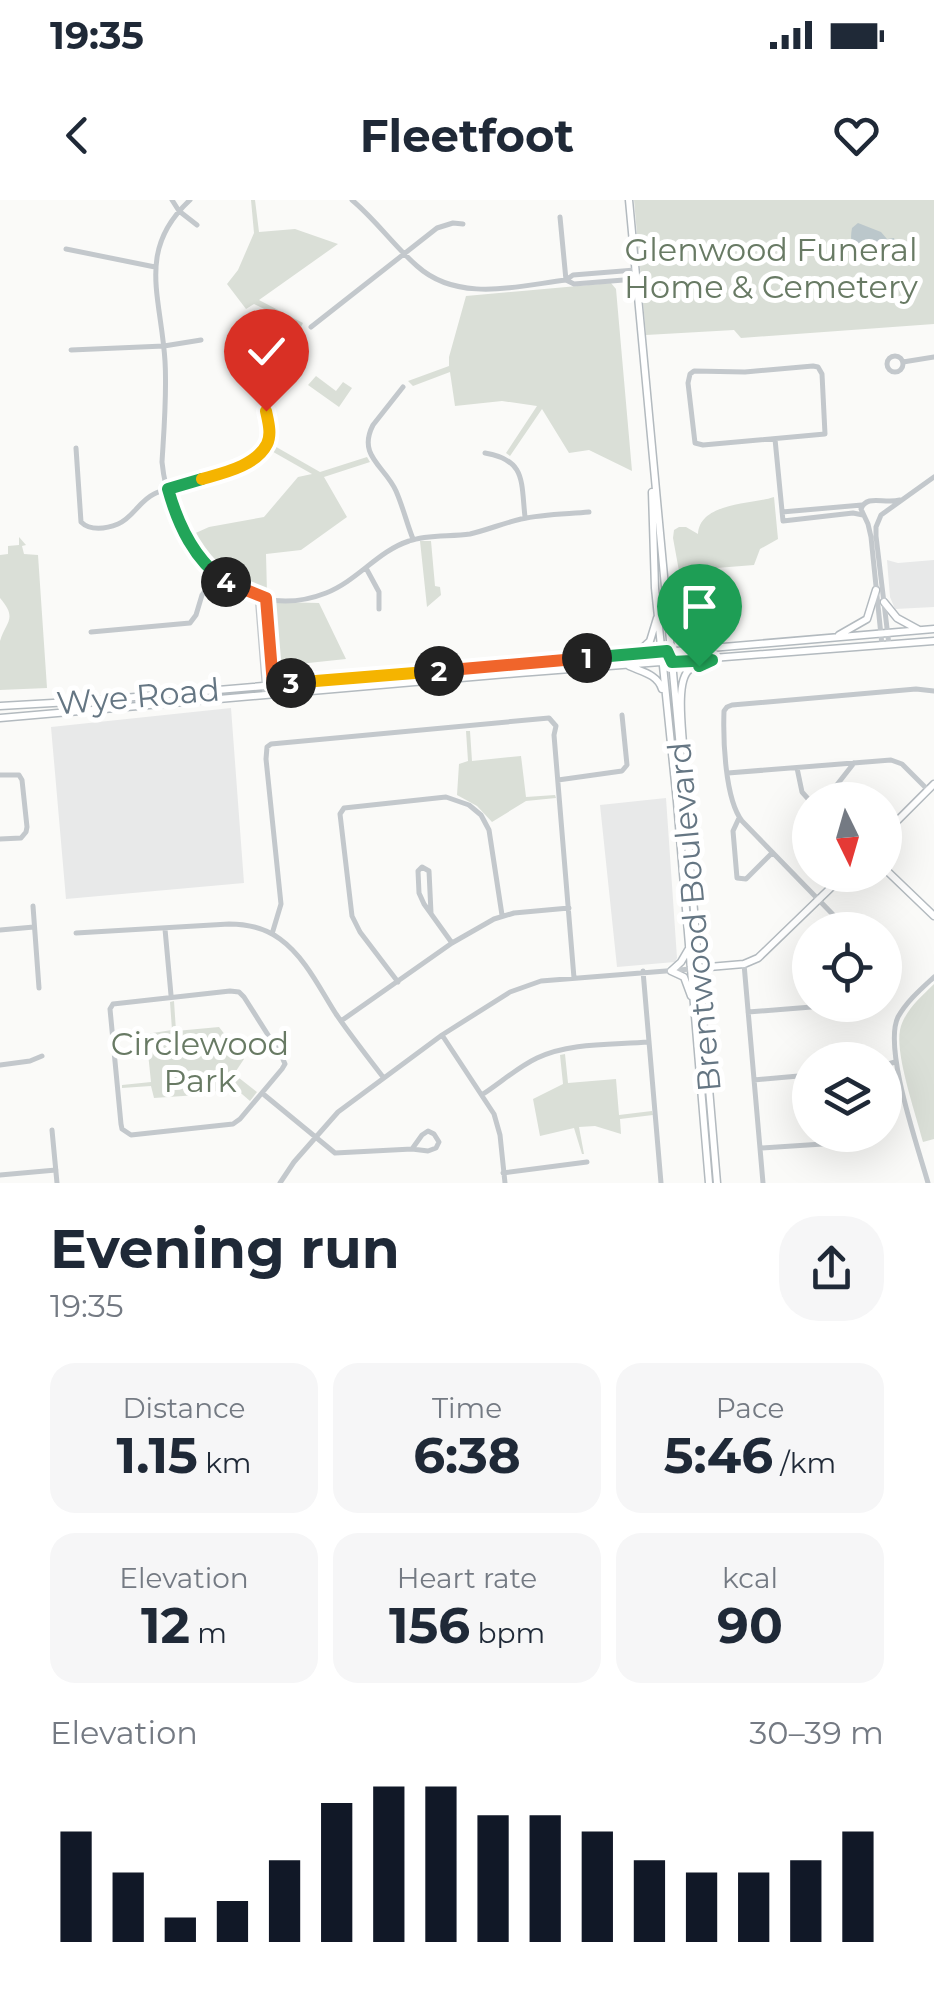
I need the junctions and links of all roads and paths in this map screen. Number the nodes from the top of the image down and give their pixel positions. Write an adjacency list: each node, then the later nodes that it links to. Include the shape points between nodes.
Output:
1 (172, 200): 5 (street)
2 (190, 200): 5 (street)
3 (352, 200): 10 (street)
4 (628, 200): 12 (main road, Brentwood Boulevard)
5 (179, 210): 8 (street); 11 (street, via 163,235)
6 (560, 216): 13 (street)
7 (464, 224): 10 (street, via 437,228)
8 (196, 225)
9 (66, 249): 11 (street)
10 (406, 254): 13 (street, via 439,281 463,288); 14 (street)
11 (156, 267): 16 (street)
12 (635, 274): 13 (street); 25 (main road, Brentwood Boulevard)
13 (566, 280)
14 (311, 328)
15 (201, 340): 16 (street)
16 (164, 346): 17 (street); 27 (street, via 162,462)
17 (71, 350)
18 (934, 358): 19 (street)
19 (902, 362)
20 (402, 388): 36 (street, via 369,431 368,444 394,486)
21 (266, 411): 27 (street, via 269,438 250,460)
22 (775, 440): 22 (street, via 825,434 818,367 690,374 694,443); 32 (street)
23 (76, 448): 27 (street, via 81,522 87,528 118,524)
24 (485, 453): 35 (street, via 514,464)
25 (653, 471): 39 (main road, Brentwood Boulevard); 46 (main road, Brentwood Boulevard)
26 (932, 477): 28 (street)
27 (168, 489): 38 (street, via 192,548)
28 (902, 499): 29 (street); 34 (street)
29 (878, 502): 30 (street); 34 (street)
30 (862, 506): 32 (street); 33 (street)
31 (589, 512): 35 (street)
32 (782, 512): 33 (street, via 783,520)
33 (864, 517): 34 (street); 40 (street)
34 (880, 517): 43 (street)
35 (525, 518): 36 (street)
36 (413, 540): 37 (street)
37 (366, 568): 42 (street, via 316,596); 44 (street, via 379,592)
38 (216, 575): 41 (street); 49 (street, via 190,623)
39 (655, 588): 45 (main road, Brentwood Boulevard); 55 (main road)
40 (876, 590): 50 (street); 51 (main road, via 867,619)
41 (257, 596): 42 (street); 61 (street)
42 (266, 598): 61 (street)
43 (884, 602): 48 (main road); 50 (street)
44 (379, 609)
45 (658, 617): 55 (main road, Brentwood Boulevard); 56 (main road, via 647,645)
46 (668, 626): 54 (main road, via 684,642); 55 (main road, Brentwood Boulevard)
47 (934, 629): 48 (main road, Wye Road)
48 (920, 630): 50 (main road, Wye Road)
49 (91, 632)
50 (884, 633): 51 (main road, Wye Road); 53 (street)
51 (833, 638): 54 (main road, Wye Road)
52 (934, 641): 53 (main road, Wye Road)
53 (886, 645): 57 (main road, Wye Road)
54 (712, 648): 55 (main road, Wye Road)
55 (666, 651): 56 (main road, Wye Road); 58 (main road, Brentwood Boulevard); 59 (main road, Brentwood Boulevard)
56 (626, 655): 61 (main road, Wye Road)
57 (712, 660): 58 (main road, Wye Road); 72 (main road, via 683,680)
58 (672, 662): 59 (main road, Wye Road); 72 (main road, Brentwood Boulevard)
59 (662, 663): 60 (main road, Wye Road); 63 (main road, Brentwood Boulevard)
60 (628, 665): 61 (main road, Wye Road); 63 (main road, via 656,678)
61 (271, 688): 64 (main road, Wye Road); 66 (main road, Wye Road, via 265,695)
62 (934, 691): 69 (street, via 729,706 723,715)
63 (665, 700): 95 (main road, Brentwood Boulevard)
64 (0, 706)
65 (622, 715): 71 (street, via 627,766)
66 (0, 718)
67 (855, 762): 68 (street); 74 (street); 75 (street, via 899,762)
68 (796, 768): 69 (street); 73 (street)
69 (728, 773): 77 (street)
70 (0, 775): 78 (street, via 22,780 27,827 22,838)
71 (558, 780): 84 (street); 93 (street, via 556,726 549,718 271,744 266,759 281,904)
72 (684, 780): 95 (main road, Brentwood Boulevard)
73 (800, 782)
74 (839, 782)
75 (931, 787): 76 (main road)
76 (902, 816)
77 (739, 818): 79 (street); 79 (street, via 733,831 737,878 746,879)
78 (0, 839)
79 (772, 853): 82 (street)
80 (902, 885): 88 (main road)
81 (827, 892): 82 (main road)
82 (819, 900): 86 (street); 96 (main road)
83 (33, 906): 89 (street)
84 (569, 908): 87 (street); 102 (street)
85 (431, 912): 85 (street, via 428,871 419,868 419,893); 94 (street)
86 (831, 912)
87 (502, 915): 94 (street); 103 (street, via 489,830 469,805 446,797 344,808 352,916)
88 (934, 916)
89 (34, 927): 91 (street); 104 (street)
90 (165, 928): 92 (street); 93 (street, via 240,924); 105 (street)
91 (0, 930)
92 (76, 934)
93 (272, 934): 110 (street, via 294,951)
94 (452, 943): 103 (street)
95 (693, 949): 97 (main road); 98 (main road, Brentwood Boulevard); 100 (main road)
96 (744, 964): 97 (main road); 109 (street)
97 (718, 966): 98 (main road); 106 (main road, via 704,977)
98 (695, 968): 100 (street); 106 (main road, Brentwood Boulevard); 107 (main road, Brentwood Boulevard)
99 (643, 971): 100 (street); 102 (street); 112 (street)
100 (671, 971): 107 (main road, via 684,977)
101 (934, 977): 113 (street, via 897,1020)
102 (574, 978): 111 (street, via 510,992)
103 (398, 982): 110 (street)
104 (39, 988)
105 (171, 997): 120 (street, via 240,992 285,1064); 120 (street, via 116,1002 110,1009 122,1129 131,1135 233,1124)
106 (702, 1000): 136 (main road, Brentwood Boulevard)
107 (693, 1002): 135 (main road, Brentwood Boulevard)
108 (792, 1009): 109 (street)
109 (748, 1012): 118 (street)
110 (341, 1021): 116 (street)
111 (442, 1035): 116 (street); 121 (street)
112 (649, 1042): 121 (street, via 552,1052); 134 (street)
113 (894, 1042)
114 (42, 1056): 115 (street)
115 (0, 1065)
116 (383, 1077): 123 (street)
117 (792, 1077): 118 (street)
118 (754, 1080): 125 (street)
119 (902, 1088): 138 (street)
120 (262, 1093): 123 (street)
121 (483, 1094): 129 (street, via 500,1135)
122 (52, 1130): 128 (street)
123 (316, 1138): 126 (street, via 339,1154); 132 (street)
124 (792, 1146): 125 (street)
125 (760, 1148): 137 (street)
126 (412, 1149): 126 (street, via 433,1150 439,1142 428,1132)
127 (587, 1162): 129 (street)
128 (56, 1170): 130 (street); 131 (street)
129 (504, 1172): 133 (street)
130 (0, 1175)
131 (57, 1183)
132 (280, 1183)
133 (505, 1183)
134 (661, 1183)
135 (709, 1183)
136 (717, 1183)
137 (763, 1183)
138 (928, 1183)

